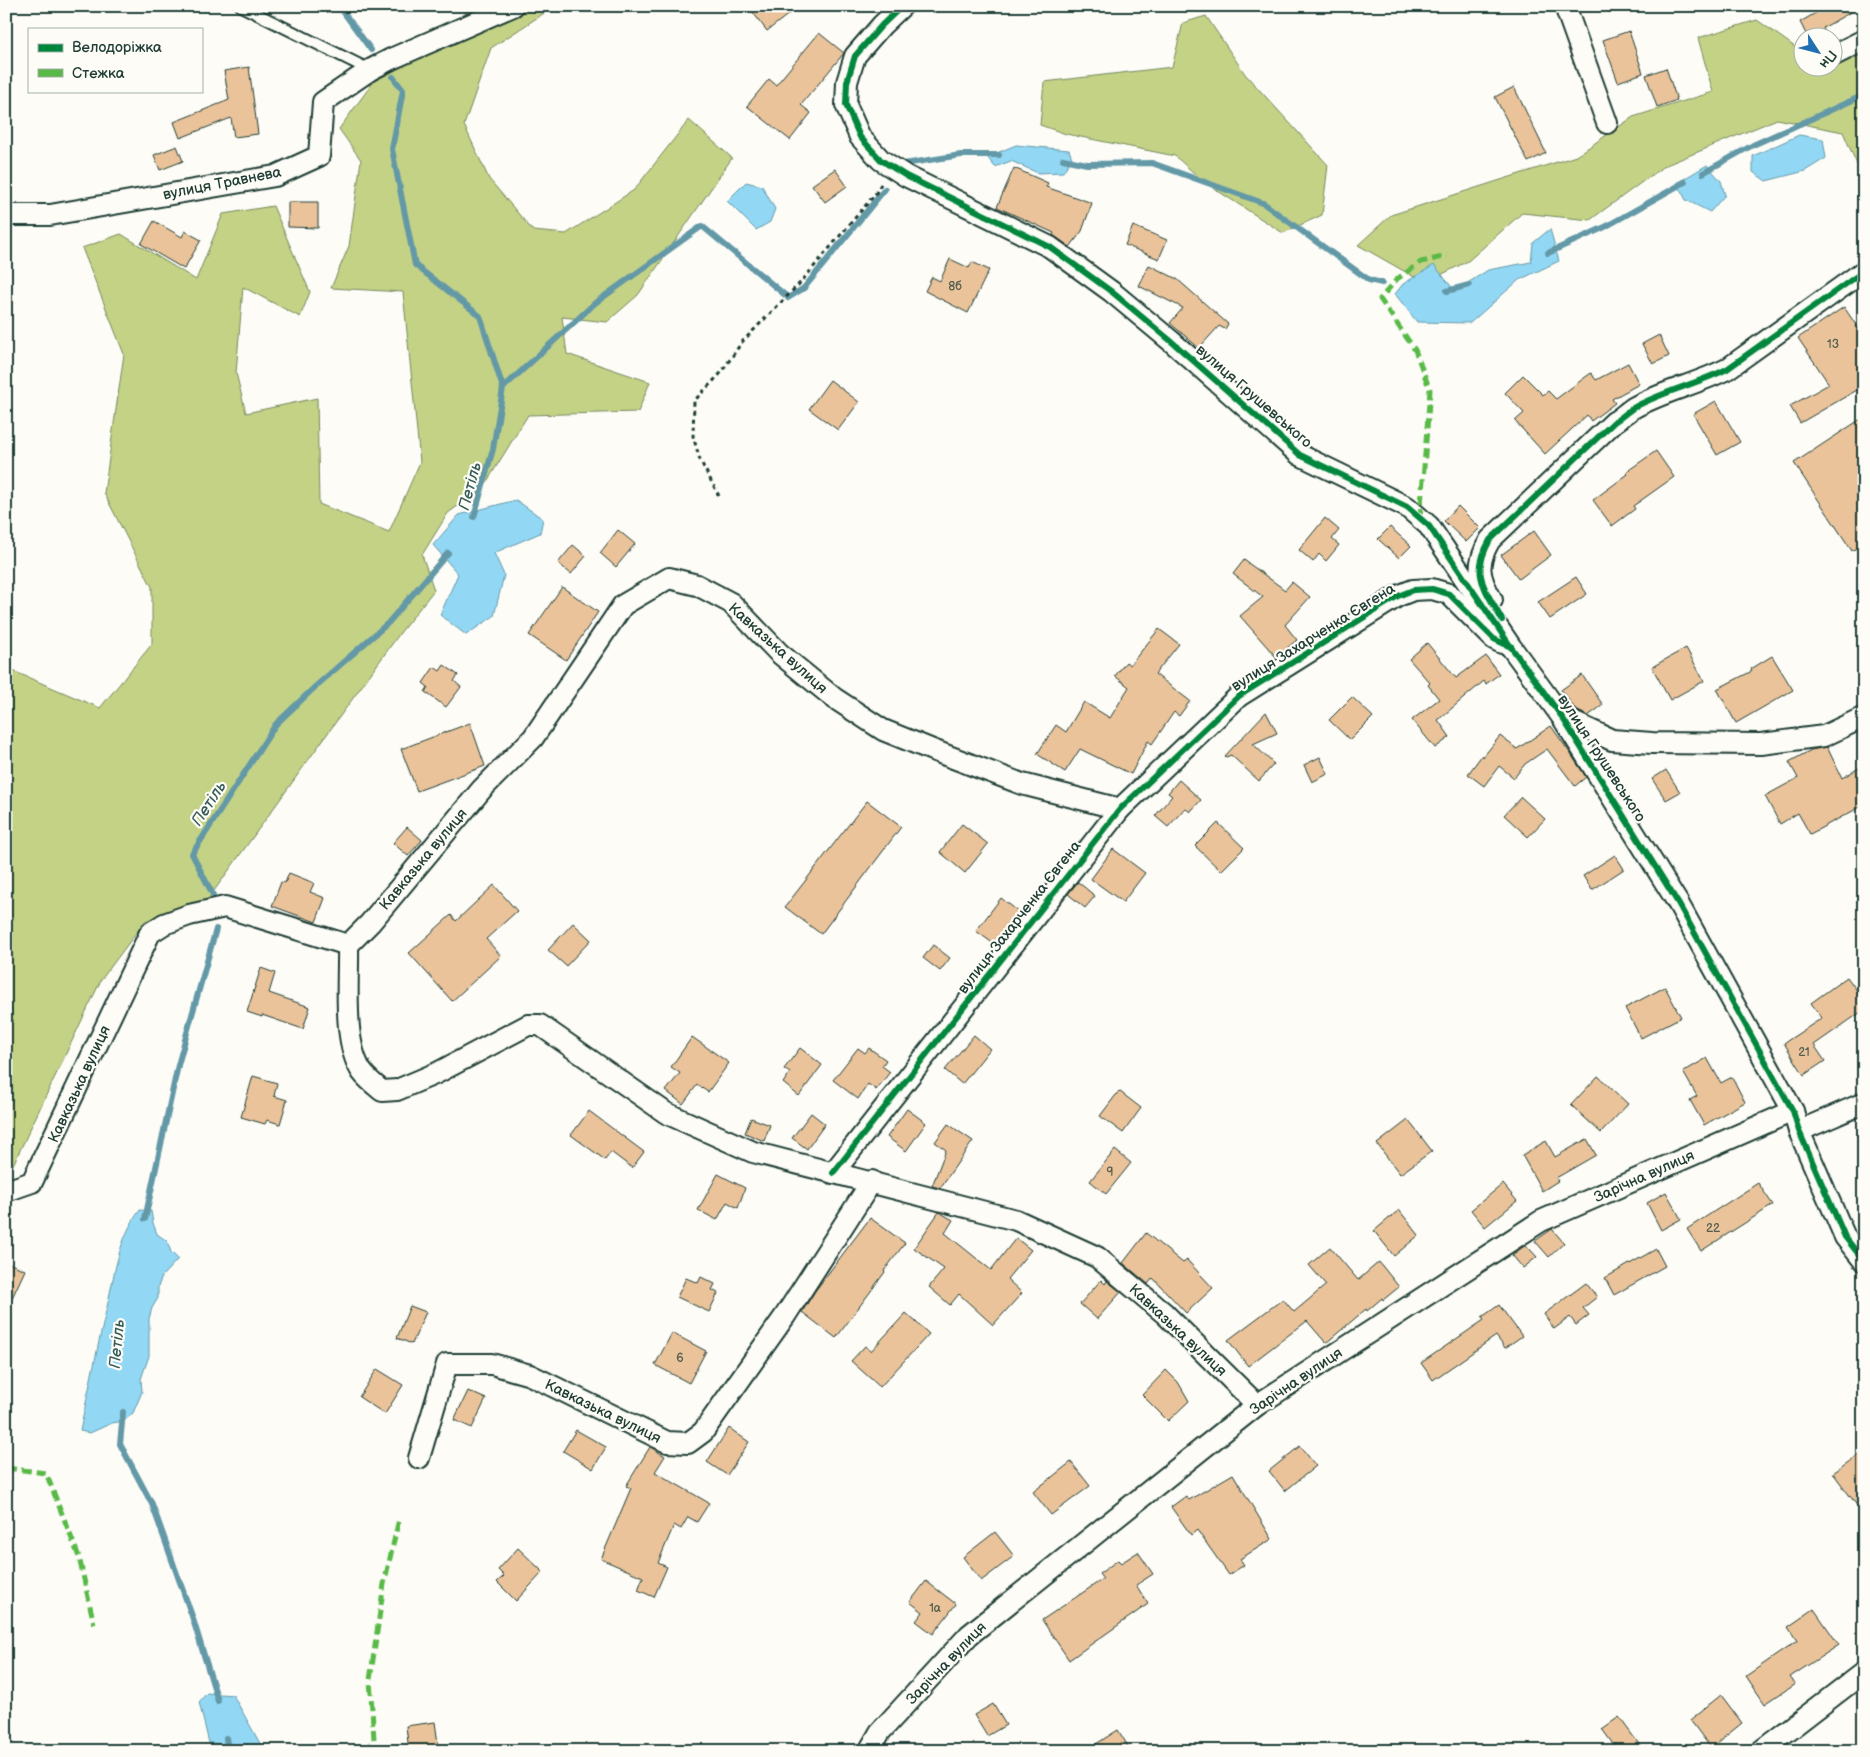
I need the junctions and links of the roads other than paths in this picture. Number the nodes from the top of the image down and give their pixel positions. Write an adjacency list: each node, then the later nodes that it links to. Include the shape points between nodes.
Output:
1 (241, 6): 7 (lane)
2 (512, 6): 7 (street, вулиця Травнева)
3 (902, 6): 11 (street, вулиця Грушевського, via 855,56 847,82 846,105 860,137 881,160 906,176 1050,246 1112,292 1300,455 1407,507 1429,526)
4 (1565, 6): 8 (street)
5 (1864, 40): 6 (street)
6 (1842, 51)
7 (370, 70): 9 (street, вулиця Травнева, via 323,102 319,156 275,176 50,215)
8 (1607, 123)
9 (6, 215)
10 (1864, 271): 11 (street, via 1727,369 1650,400 1614,422 1490,540 1482,553 1479,570 1483,585 1506,626)
11 (1511, 647): 12 (street, вулиця Грушевського); 14 (street, вулиця Захарченка Євгена, via 1494,639 1449,594 1432,589 1413,590 1398,596 1239,696)
12 (1562, 717): 13 (street, via 1612,740 1761,744 1824,736); 17 (street, вулиця Грушевського, via 1678,903)
13 (1864, 717)
14 (1120, 810): 15 (street, Кавказька вулиця, via 1022,784 883,730 834,698 779,653 731,603 697,585 669,578 623,605 533,738 482,789); 19 (street, вулиця Захарченка Євгена)
15 (348, 945): 19 (street, Кавказька вулиця, via 349,1032 361,1071 382,1091 397,1090 528,1026 540,1025 666,1113 753,1152); 21 (street, Кавказька вулиця, via 224,907 189,915 150,933 32,1182)
16 (1864, 1103): 18 (street)
17 (1792, 1111): 18 (street, вулиця Грушевського); 23 (street, Зарічна вулиця, via 1541,1220)
18 (1799, 1131): 22 (street, вулиця Грушевського, via 1845,1237)
19 (833, 1173): 20 (street, Кавказька вулиця)
20 (872, 1181): 23 (street, Кавказька вулиця, via 1016,1220 1097,1257 1164,1313); 24 (street, Кавказька вулиця, via 785,1316 703,1432 688,1444 667,1442 530,1375 492,1364 447,1364)
21 (6, 1191)
22 (1864, 1261)
23 (1256, 1405): 26 (street, Зарічна вулиця, via 969,1635 880,1732)
24 (419, 1458)
25 (1864, 1672): 27 (street)
26 (869, 1751)
27 (1761, 1751)

